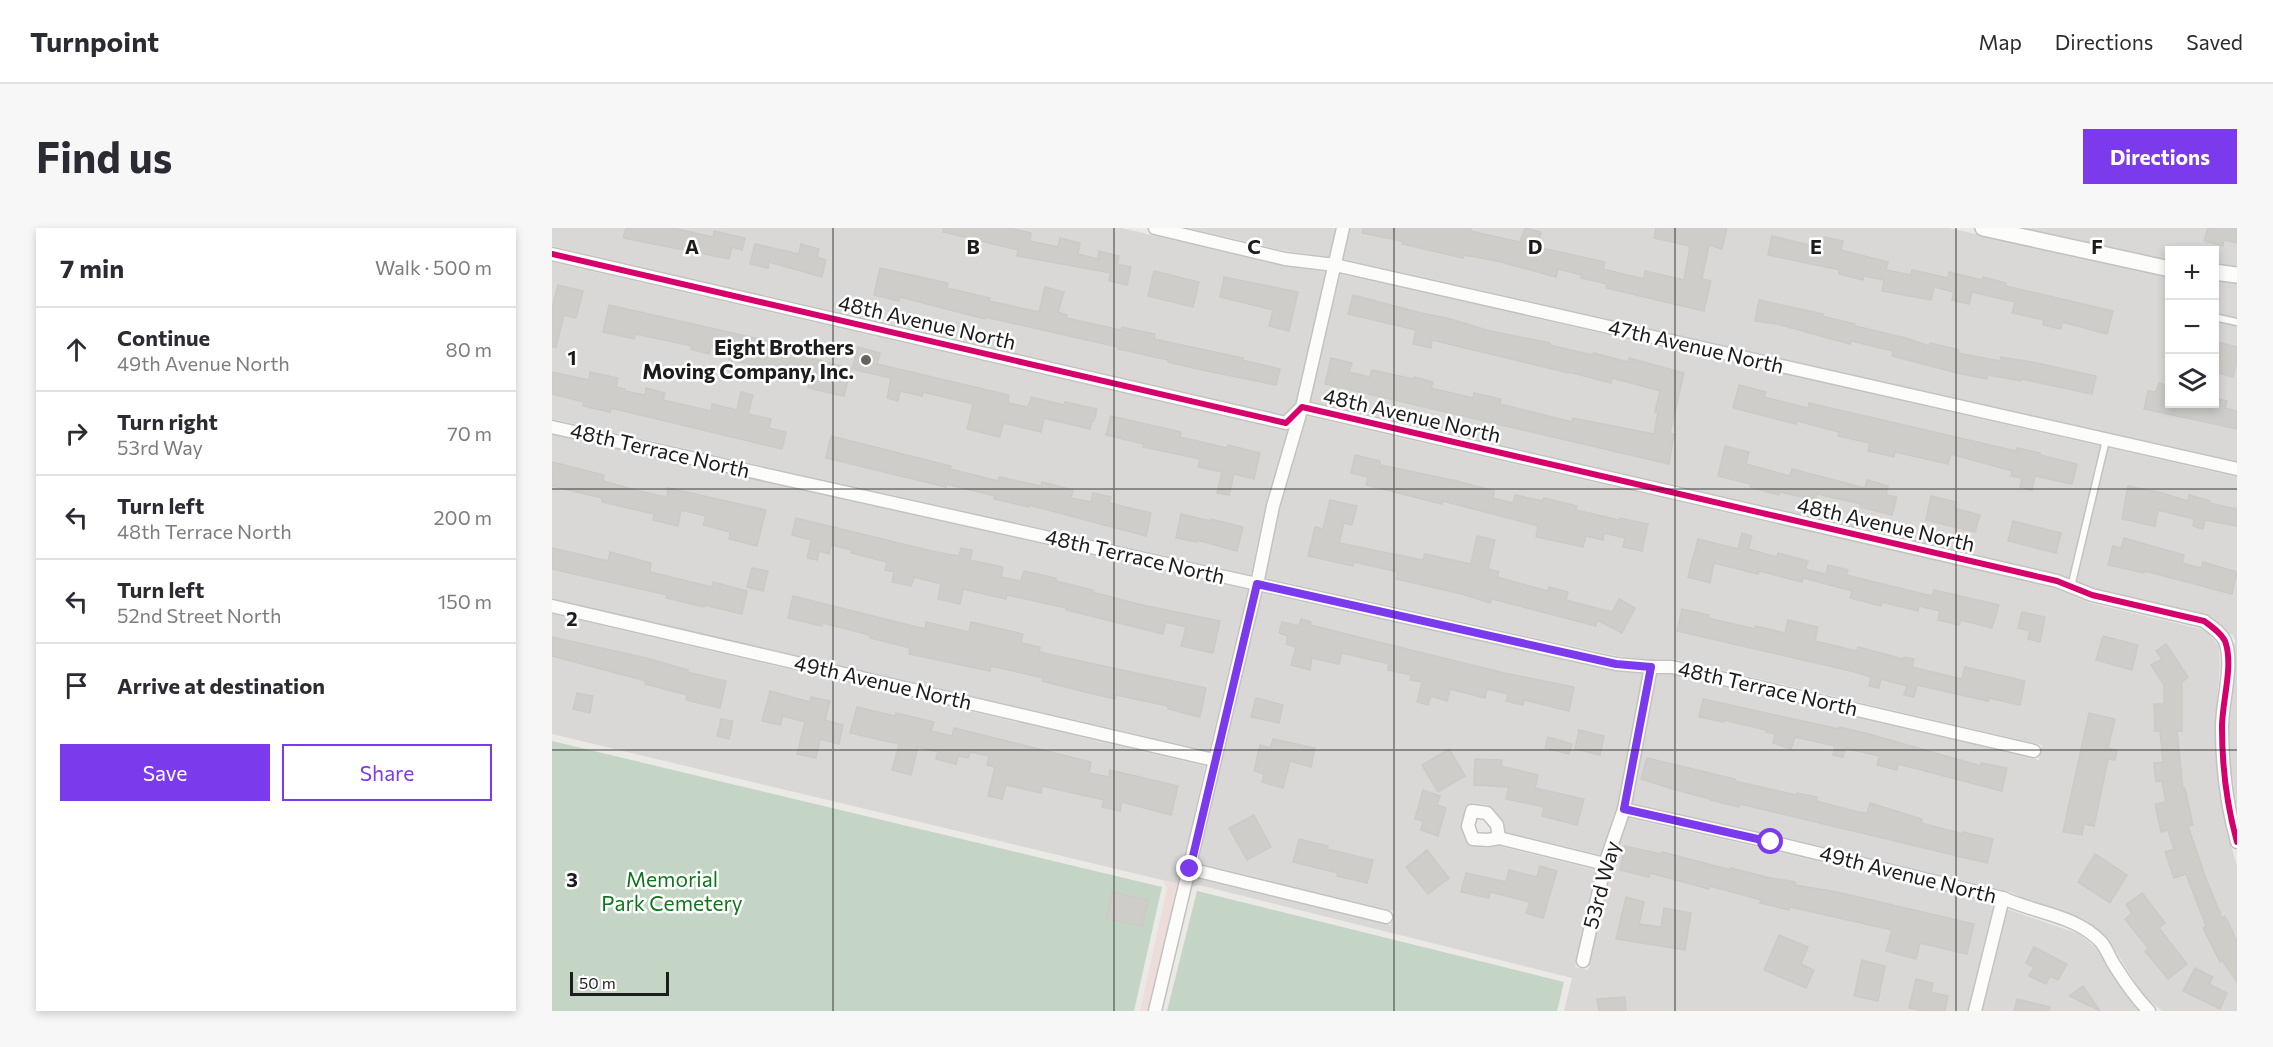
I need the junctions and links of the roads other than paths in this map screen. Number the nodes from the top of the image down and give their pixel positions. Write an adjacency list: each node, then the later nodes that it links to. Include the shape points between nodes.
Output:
1 (1155, 228): 5 (street, 47th Avenue North, via 1285,259)
2 (1343, 228): 5 (street)
3 (1983, 228): 6 (street)
4 (552, 254): 11 (street, 48th Avenue North, via 1286,423)
5 (1335, 265): 11 (street); 13 (street, 47th Avenue North)
6 (2165, 268)
7 (2219, 273): 8 (street)
8 (2237, 275)
9 (2219, 318): 10 (lane)
10 (2237, 322)
11 (1302, 407): 15 (street, via 1273,506); 16 (street, 48th Avenue North)
12 (552, 426): 15 (street, 48th Terrace North)
13 (2106, 440): 14 (street, 47th Avenue North); 16 (lane)
14 (2237, 470)
15 (1257, 584): 18 (street, 48th Terrace North, via 1616,664); 20 (street)
16 (2071, 587): 23 (street, 48th Avenue North, via 2204,621 2226,642 2223,761)
17 (552, 606): 20 (street, 49th Avenue North)
18 (1651, 667): 19 (street, 48th Terrace North, via 1672,667); 21 (street, 53rd Way)
19 (2034, 751)
20 (1214, 760): 25 (street)
21 (1624, 809): 24 (street, 53rd Way); 26 (street, 49th Avenue North)
22 (1500, 838): 24 (street)
23 (2237, 842)
24 (1605, 864): 28 (street, 53rd Way)
25 (1190, 869): 27 (street); 29 (street)
26 (2003, 898): 30 (street); 31 (street, 49th Avenue North, via 2083,927 2101,943)
27 (1386, 917)
28 (1583, 961)
29 (1155, 1011)
30 (1975, 1011)
31 (2149, 1011)

